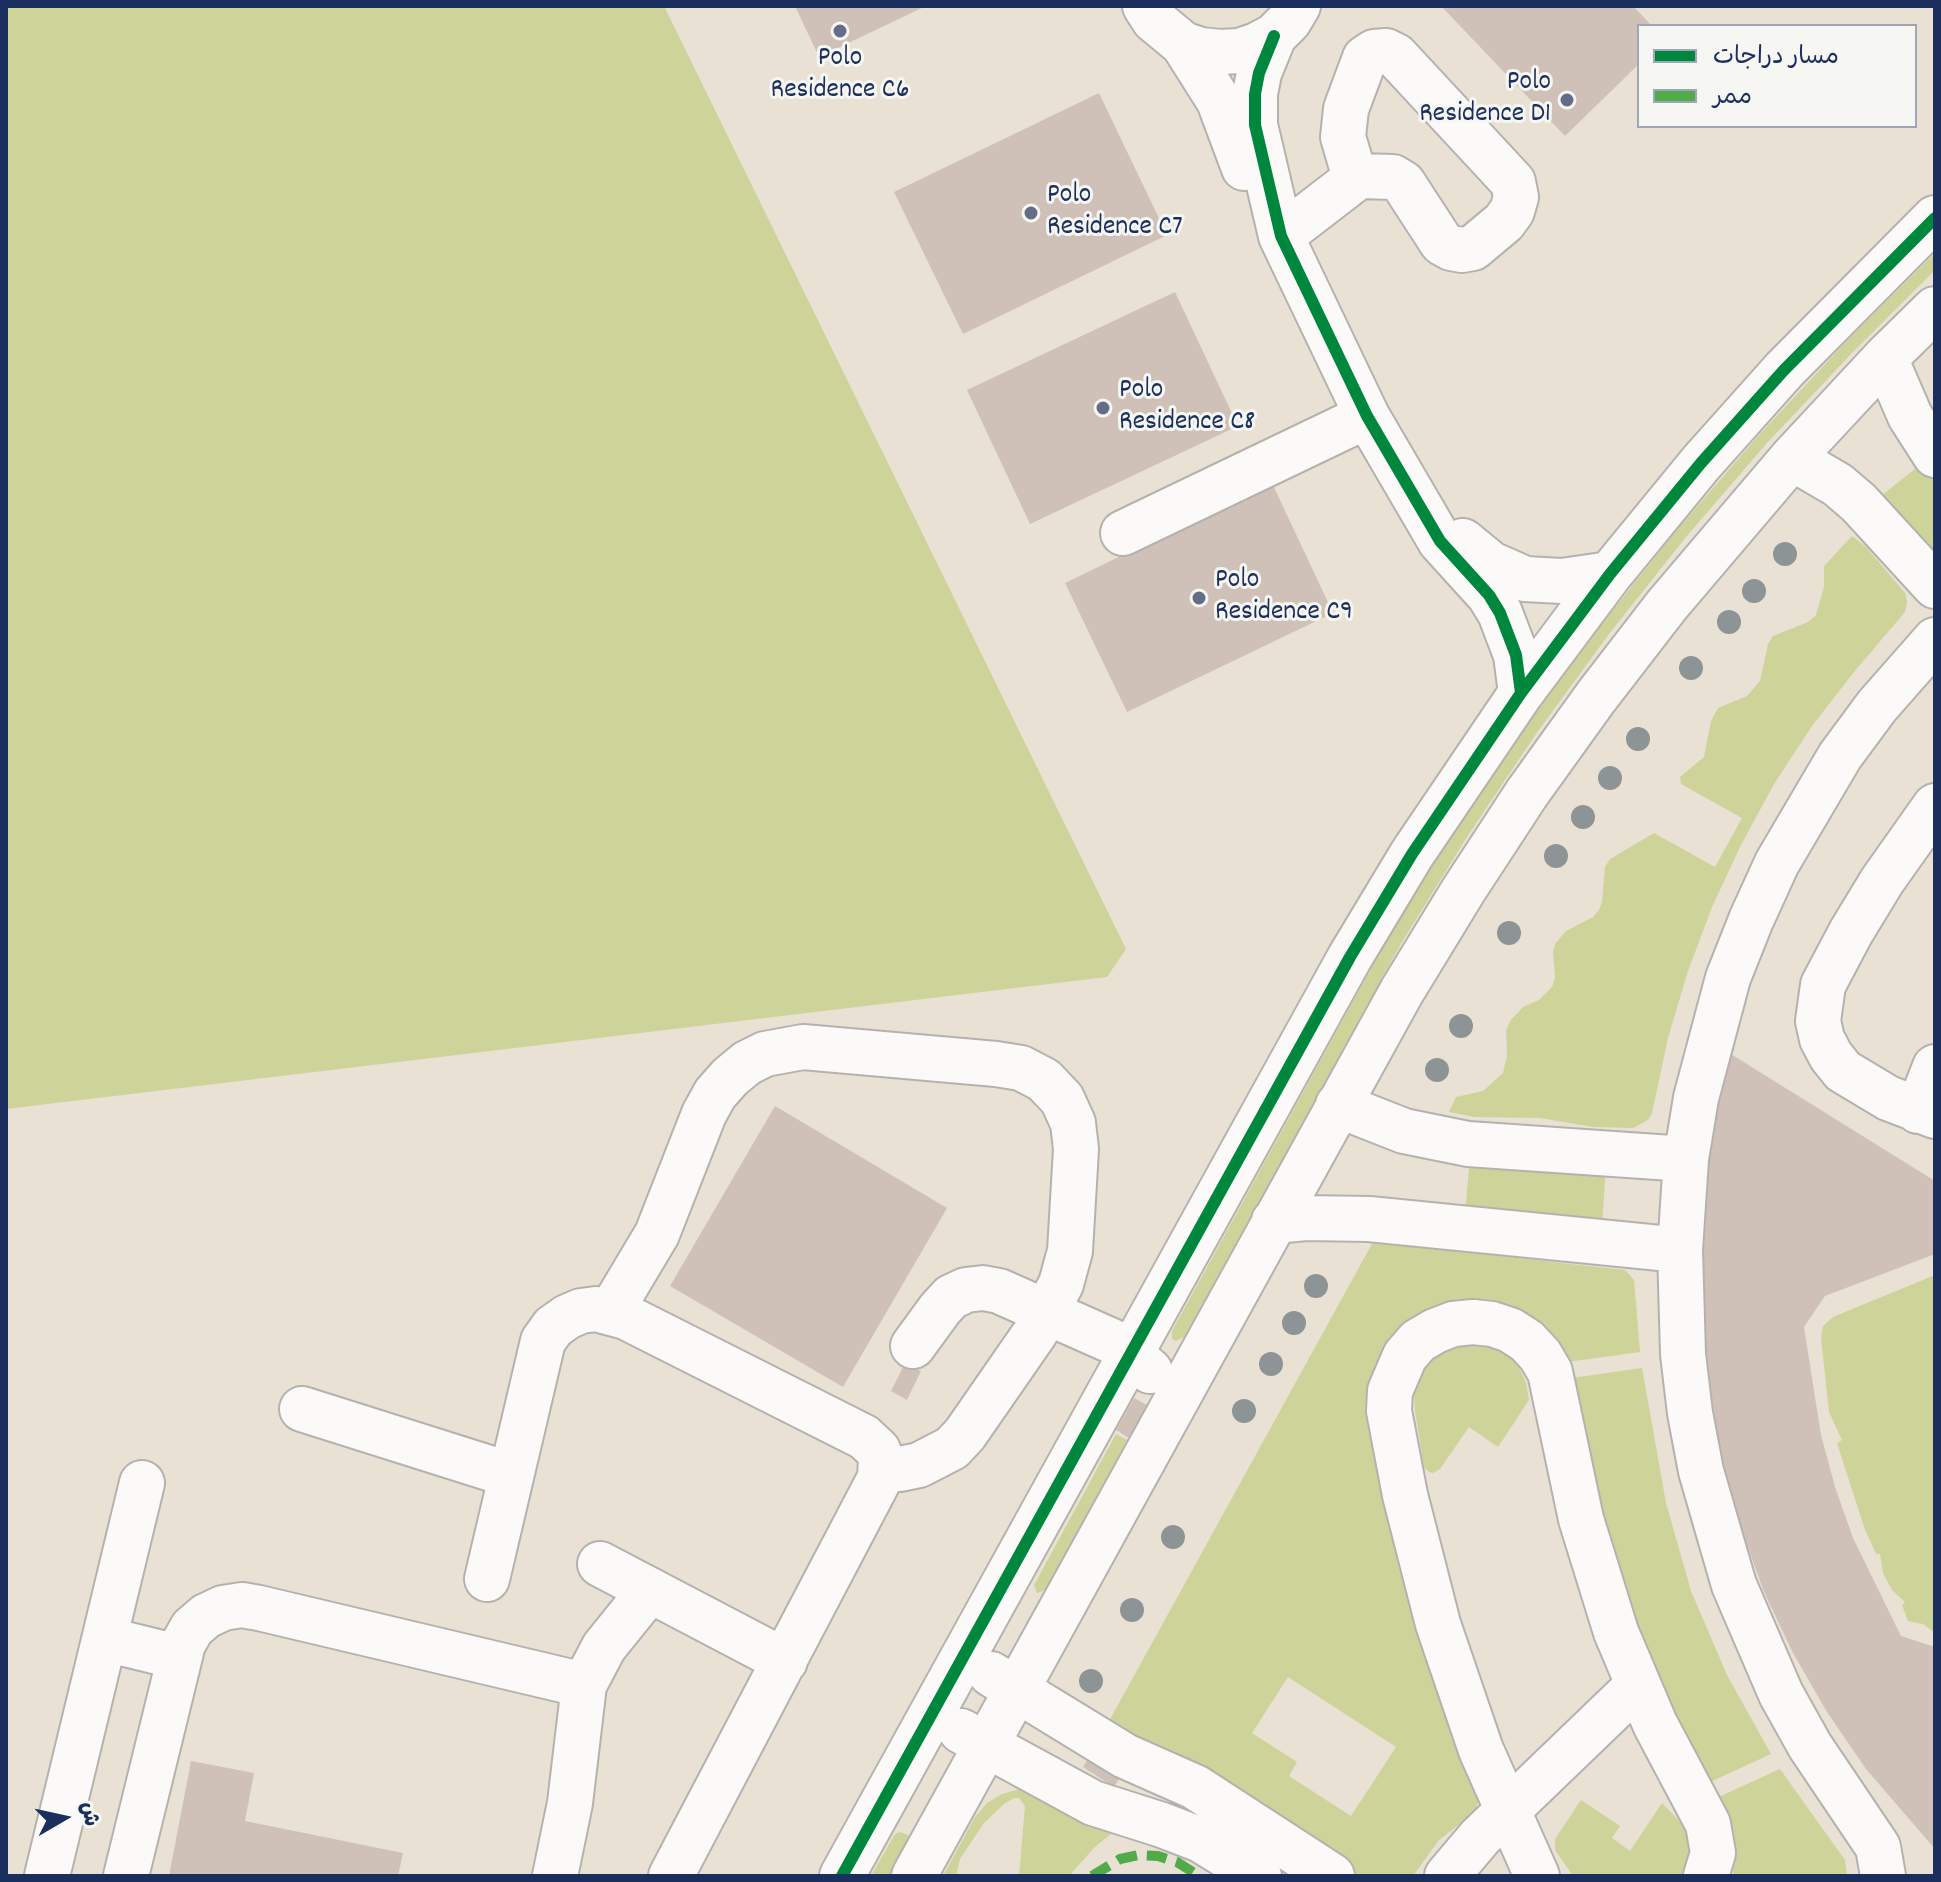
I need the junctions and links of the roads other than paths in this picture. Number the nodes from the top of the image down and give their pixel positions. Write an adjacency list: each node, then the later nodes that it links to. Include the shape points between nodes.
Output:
1 (1145, 6): 3 (street)
2 (1286, 21): 3 (street, via 1257,45 1239,51); 6 (street, via 1259,73 1255,94 1255,125)
3 (1183, 44): 6 (street, via 1219,101 1260,210)
4 (1359, 176): 4 (street, via 1343,137 1346,109 1365,58 1386,51 1505,171 1516,197 1504,222 1482,242 1462,250 1442,243 1403,183 1393,177); 6 (street)
5 (1935, 218): 14 (street, via 1784,370)
6 (1281, 236): 9 (street)
7 (1935, 309): 8 (street)
8 (1885, 358): 10 (street, via 1910,416); 11 (street)
9 (1367, 416): 12 (street); 13 (street)
10 (1935, 455)
11 (1792, 458): 15 (street, via 1859,503); 20 (street, via 1667,605 1527,793 1402,991)
12 (1424, 511): 14 (street, via 1491,564 1525,579 1562,581); 17 (street, via 1440,541 1500,613 1516,655)
13 (1123, 533)
14 (1610, 574): 17 (street)
15 (1935, 586)
16 (1935, 640): 22 (street, via 1840,756 1777,863 1728,978 1696,1098)
17 (1521, 693): 28 (street, via 1350,957)
18 (1935, 806): 21 (street, via 1851,932 1823,985 1818,1021 1822,1039 1843,1071)
19 (1935, 1067): 21 (street)
20 (1338, 1105): 22 (street, via 1404,1131 1468,1144); 23 (street)
21 (1926, 1114)
22 (1686, 1159): 24 (street)
23 (1274, 1221): 24 (street, via 1369,1219); 29 (street)
24 (1680, 1250): 61 (street, via 1690,1413 1704,1486 1734,1585 1781,1694 1878,1847)
25 (611, 1311): 26 (street, via 657,1234 715,1094 747,1063 803,1047 1021,1068 1044,1080 1062,1099 1073,1123 1076,1149 1073,1217 1070,1251); 31 (street, via 864,1437 878,1450); 32 (street, via 596,1309 567,1317 543,1341)
26 (1048, 1313): 27 (street, via 999,1291 966,1290 951,1297); 28 (street); 31 (street, via 952,1448 919,1465)
27 (913, 1346)
28 (1132, 1350): 29 (street, via 1149,1370); 38 (street)
29 (1187, 1379): 43 (street)
30 (302, 1409): 32 (street)
31 (882, 1468): 40 (street)
32 (511, 1475): 35 (street)
33 (142, 1483): 37 (street)
34 (600, 1564): 36 (street)
35 (487, 1579)
36 (650, 1590): 40 (street); 41 (street, via 604,1647)
37 (105, 1639): 39 (street); 50 (street)
38 (963, 1656): 43 (street); 44 (street)
39 (178, 1657): 41 (street, via 192,1628 206,1616 242,1605); 51 (street)
40 (785, 1661): 53 (street)
41 (584, 1685): 52 (street)
42 (1637, 1686): 48 (street); 48 (street, via 1581,1519 1550,1372 1527,1341 1492,1324 1473,1322 1418,1341 1405,1356 1390,1391 1389,1411 1438,1624); 60 (street, via 1708,1824 1713,1853)
43 (1016, 1690): 45 (street); 46 (street)
44 (932, 1714): 46 (street); 54 (street)
45 (1080, 1730): 47 (street); 49 (street, via 1195,1787)
46 (985, 1744): 47 (street); 55 (street)
47 (1050, 1780): 49 (street, via 1093,1803 1162,1825)
48 (1506, 1811): 58 (street); 59 (street)
49 (1212, 1823): 56 (street); 57 (street)
50 (47, 1876)
51 (126, 1876)
52 (555, 1876)
53 (671, 1876)
54 (842, 1876)
55 (914, 1876)
56 (1259, 1876)
57 (1332, 1876)
58 (1447, 1876)
59 (1537, 1876)
60 (1706, 1876)
61 (1883, 1876)

